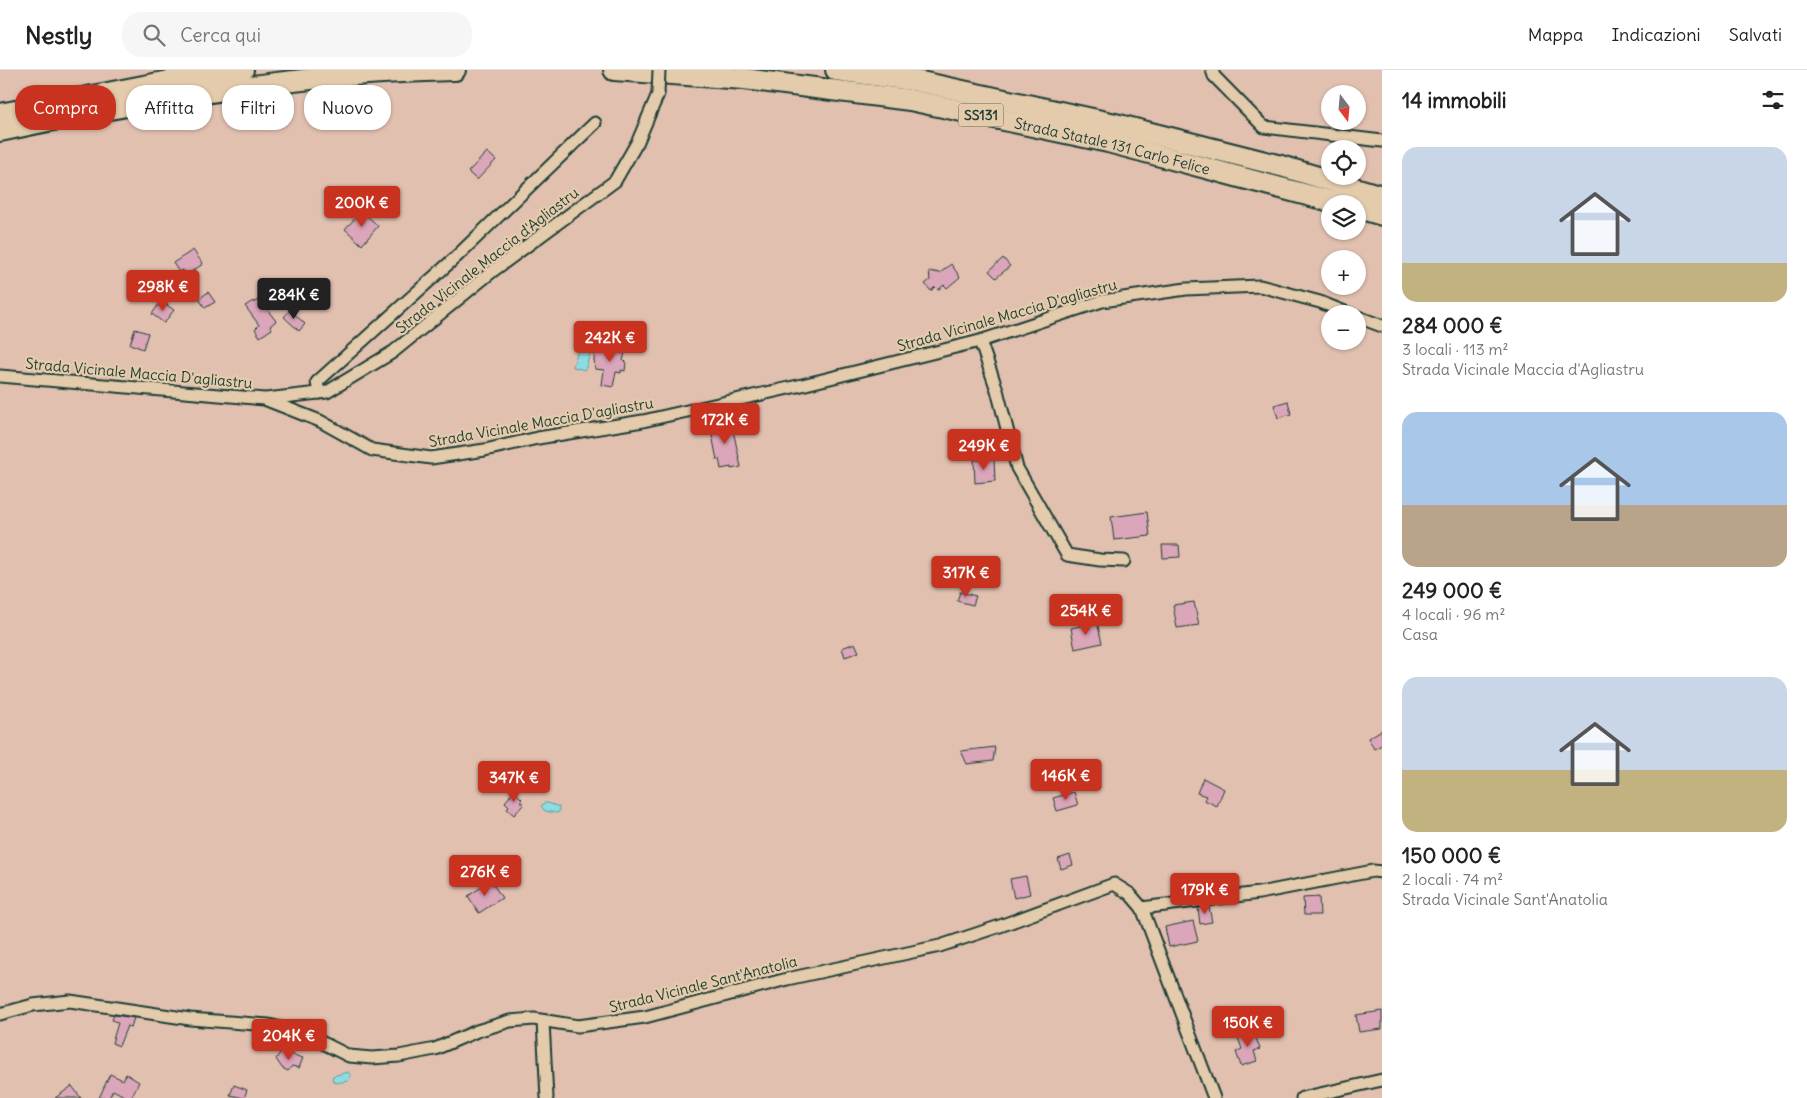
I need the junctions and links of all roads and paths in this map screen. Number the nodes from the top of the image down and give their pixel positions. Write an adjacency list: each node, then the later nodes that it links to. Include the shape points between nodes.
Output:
1 (243, 70): 7 (highway)
2 (455, 70): 9 (highway, via 368,74 253,86 174,97)
3 (614, 70): 12 (highway, Strada Statale 131 Carlo Felice / SS131, via 744,79 910,100 1108,142)
4 (659, 70): 20 (street, Strada Vicinale Maccia d'Agliastru, bridge, via 658,94 638,141 615,180 494,270 393,352 327,392)
5 (836, 70): 11 (highway, Strada Statale 131 Carlo Felice / SS131, via 912,80 1111,123)
6 (1212, 70): 10 (street, via 1214,76 1264,127)
7 (0, 114)
8 (595, 123): 20 (street, via 456,257 316,382)
9 (0, 131)
10 (1382, 142)
11 (1382, 196)
12 (1321, 199)
13 (1366, 210): 14 (highway)
14 (1382, 215)
15 (1328, 305): 18 (street, Strada Vicinale Maccia D'agliastru, via 1260,286 1186,289 1102,301)
16 (1366, 320): 17 (street)
17 (1382, 326)
18 (980, 341): 21 (street, Strada Vicinale Maccia D'agliastru, via 802,386 643,421 431,458 372,450 320,421); 22 (street, via 997,390 1017,468 1067,555)
19 (0, 376): 21 (street, Strada Vicinale Maccia D'agliastru)
20 (319, 393): 21 (street, Strada Vicinale Maccia d'Agliastru)
21 (264, 399)
22 (1124, 561)
23 (1382, 872): 24 (street, via 1373,871 1260,893)
24 (1142, 908): 26 (street, Strada Vicinale Sant'Anatolia, via 1130,894 1114,884 940,946 787,979 645,1016 578,1026); 29 (street, Strada Vicinale Sant'Anatolia)
25 (0, 1014): 26 (street, Strada Vicinale Sant'Anatolia, via 33,1005 70,1001 190,1018 269,1025 305,1034 349,1056 372,1058 435,1049 510,1021)
26 (543, 1021): 28 (street)
27 (1382, 1080): 30 (street)
28 (548, 1098)
29 (1214, 1098)
30 (1302, 1098)

